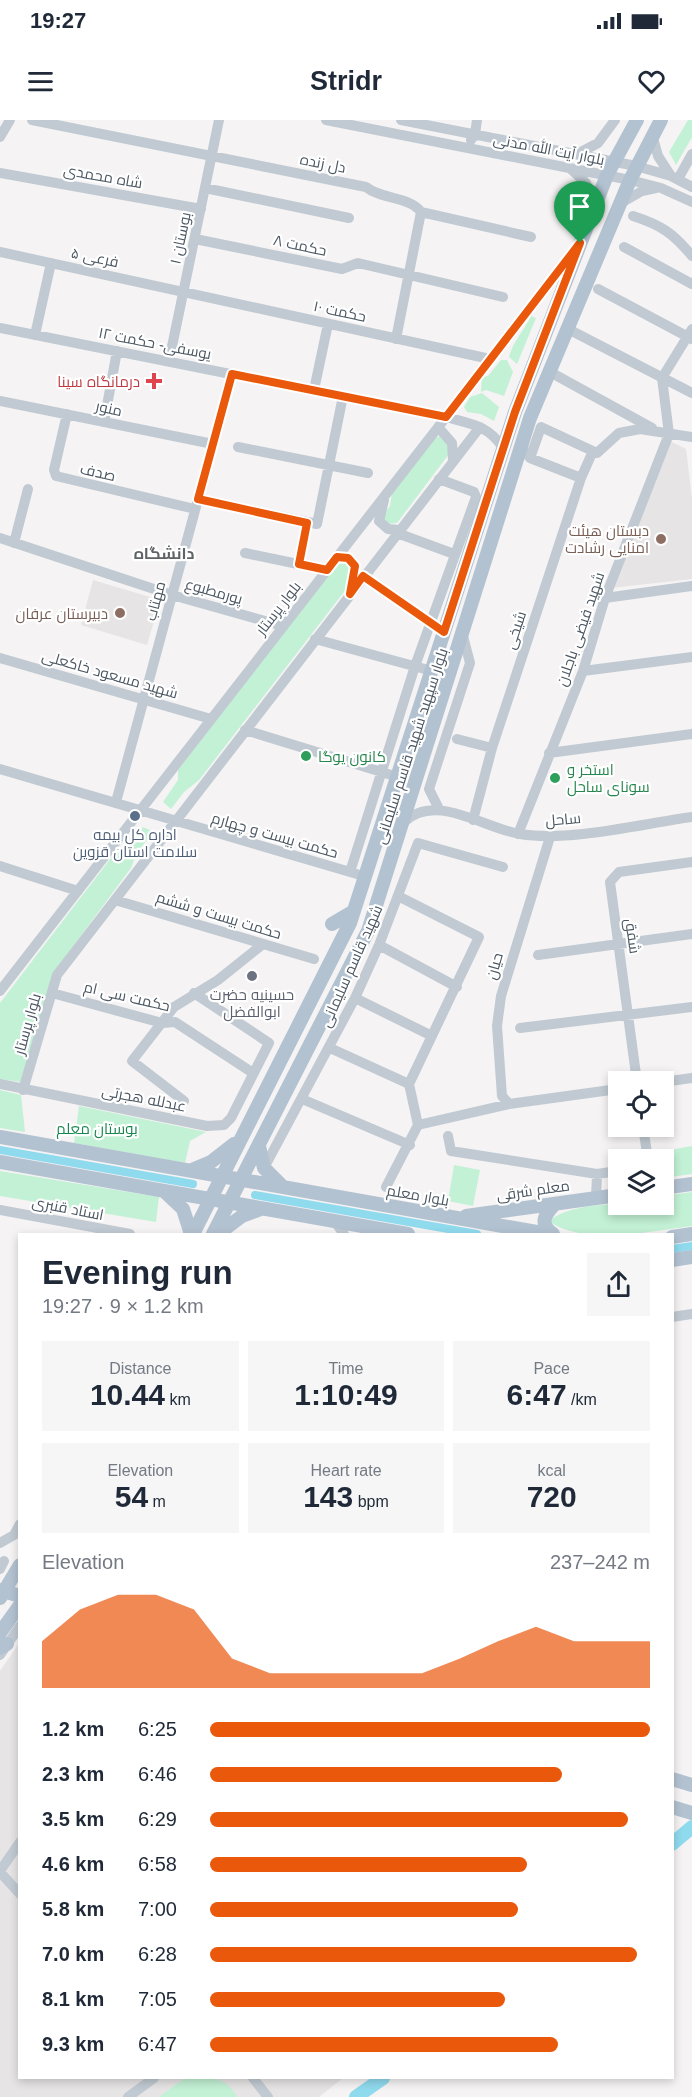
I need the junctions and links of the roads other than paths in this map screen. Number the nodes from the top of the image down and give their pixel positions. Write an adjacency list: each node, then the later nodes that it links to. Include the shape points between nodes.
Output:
1 (10, 120): 14 (street)
2 (32, 120): 18 (street, دل زنده)
3 (219, 120): 18 (street, بوستان ۱)
4 (327, 120): 15 (street, بلوار آیت الله مدنی)
5 (401, 120): 11 (street, بلوار آیت الله مدنی)
6 (463, 120): 11 (street)
7 (477, 120): 12 (street)
8 (615, 120): 16 (street, via 594,146)
9 (638, 120): 19 (main road, بلوار سپهبد شهید قاسم سلیمانی)
10 (661, 120): 13 (main road, بلوار سپهبد شهید قاسم سلیمانی)
11 (462, 132): 12 (street, بلوار آیت الله مدنی); 15 (street)
12 (475, 134): 15 (street); 16 (street, بلوار آیت الله مدنی)
13 (652, 134): 20 (main road, بلوار سپهبد شهید قاسم سلیمانی); 24 (street, via 658,156)
14 (0, 136)
15 (466, 148): 21 (street, بلوار آیت الله مدنی)
16 (574, 154): 19 (street, بلوار آیت الله مدنی)
17 (692, 154): 24 (street)
18 (212, 156): 27 (street, بوستان ۱); 33 (street, دل زنده, via 366,187 376,195 415,205)
19 (614, 161): 20 (street, بلوار آیت الله مدنی); 23 (main road, بلوار سپهبد شهید قاسم سلیمانی)
20 (636, 166): 24 (street, بلوار آیت الله مدنی); 25 (main road, بلوار سپهبد شهید قاسم سلیمانی)
21 (569, 168): 23 (street, بلوار آیت الله مدنی); 32 (street, via 586,183)
22 (0, 173): 31 (street, شاه محمدی)
23 (607, 175): 25 (street, بلوار آیت الله مدنی); 32 (main road, بلوار سپهبد شهید قاسم سلیمانی)
24 (675, 178): 26 (street, بلوار آیت الله مدنی)
25 (630, 180): 28 (street, بلوار آیت الله مدنی); 30 (main road, بلوار سپهبد شهید قاسم سلیمانی)
26 (692, 187)
27 (205, 188): 31 (street, بوستان ۱); 35 (street)
28 (661, 188): 29 (street, بلوار آیت الله مدنی); 30 (street, via 642,191)
29 (692, 202)
30 (621, 204): 36 (main road, بلوار سپهبد شهید قاسم سلیمانی)
31 (201, 209): 38 (street, بوستان ۱)
32 (594, 209): 36 (main road); 39 (main road, بلوار سپهبد شهید قاسم سلیمانی)
33 (422, 213): 37 (street, دل زنده); 44 (street)
34 (633, 216): 42 (street, via 676,236)
35 (350, 218)
36 (615, 219): 51 (main road, بلوار سپهبد شهید قاسم سلیمانی)
37 (531, 237)
38 (195, 239): 44 (street, حکمت ۸, via 342,269 358,263); 47 (street, بوستان ۱)
39 (580, 243): 56 (street, بلوار پرستار); 75 (main road, بلوار سپهبد شهید قاسم سلیمانی)
40 (624, 247): 45 (street)
41 (0, 252): 43 (street, فرعی ۵)
42 (692, 256)
43 (51, 263): 47 (street, فرعی ۵); 52 (street)
44 (409, 273): 48 (street, حکمت ۸); 54 (street)
45 (692, 284)
46 (598, 289): 53 (street)
47 (184, 292): 49 (street, حکمت ۱۰); 57 (street, بوستان ۱)
48 (503, 297)
49 (328, 324): 54 (street, حکمت ۱۰); 61 (street)
50 (0, 328): 52 (street, یوسفی- حکمت ۱۲)
51 (568, 329): 58 (main road, بلوار سپهبد شهید قاسم سلیمانی); 60 (street)
52 (35, 335): 55 (street, یوسفی- حکمت ۱۲)
53 (691, 335): 60 (street)
54 (396, 339): 56 (street, حکمت ۱۰)
55 (117, 351): 57 (street, یوسفی- حکمت ۱۲); 67 (street)
56 (490, 359): 66 (street, بلوار پرستار)
57 (170, 362): 59 (street, یوسفی- حکمت ۱۲)
58 (550, 372): 70 (street); 73 (main road, بلوار سپهبد شهید قاسم سلیمانی)
59 (232, 374): 61 (street, یوسفی- حکمت ۱۲); 72 (street, مهتاب)
60 (662, 378): 62 (street); 70 (street)
61 (314, 390): 63 (street, یوسفی- حکمت ۱۲)
62 (692, 393)
63 (343, 396): 66 (street, یوسفی- حکمت ۱۲); 79 (street)
64 (0, 401): 65 (street, منور)
65 (67, 414): 67 (street, منور); 85 (street, صدف, via 54,470 56,476)
66 (446, 417): 68 (street, یوسفی- حکمت ۱۲); 69 (street, بلوار پرستار)
67 (104, 422): 72 (street, منور)
68 (480, 426): 75 (street, via 494,434); 78 (street, بلوار پرستار)
69 (438, 427): 78 (street, via 452,443); 84 (street, بلوار پرستار)
70 (665, 433): 71 (street); 76 (street, via 640,429 619,433 597,453); 99 (street, شهید فیضی باجلان)
71 (692, 437)
72 (213, 444): 85 (street, مهتاب)
73 (521, 446): 77 (street); 103 (main road, بلوار سپهبد شهید قاسم سلیمانی)
74 (238, 447): 79 (street)
75 (503, 448): 102 (main road, بلوار سپهبد شهید قاسم سلیمانی)
76 (593, 451): 77 (street, via 541,427); 82 (street, شیخی)
77 (530, 458): 82 (street)
78 (453, 460): 81 (street, بلوار پرستار)
79 (330, 465): 80 (street); 86 (street)
80 (368, 473)
81 (439, 478): 87 (street, بلوار پرستار); 91 (street, via 474,492 476,497)
82 (581, 478): 115 (street, شیخی)
83 (28, 489): 89 (street)
84 (386, 494): 87 (street, via 379,521); 92 (street, بلوار پرستار)
85 (196, 504): 86 (street); 98 (street, مهتاب)
86 (312, 523): 93 (street)
87 (398, 531): 91 (street); 95 (street, بلوار پرستار)
88 (0, 538): 89 (street, پورمطبوع)
89 (14, 543): 98 (street, پورمطبوع)
90 (245, 553): 93 (street)
91 (454, 554): 100 (street)
92 (337, 557): 94 (street, بلوار پرستار); 97 (street, via 348,558 355,566)
93 (299, 564): 94 (street)
94 (327, 570): 101 (street, بلوار پرستار)
95 (363, 576): 97 (street, بلوار پرستار); 100 (street)
96 (692, 586): 99 (street)
97 (350, 594): 104 (street, بلوار پرستار)
98 (172, 595): 101 (street, پورمطبوع); 110 (street, مهتاب)
99 (605, 598): 109 (street, شهید فیضی باجلان)
100 (430, 622): 102 (street); 107 (street)
101 (284, 626): 111 (street, بلوار پرستار)
102 (444, 632): 108 (main road, بلوار سپهبد شهید قاسم سلیمانی)
103 (463, 636): 121 (street, via 470,663 429,789); 126 (main road, بلوار سپهبد شهید قاسم سلیمانی)
104 (315, 639): 107 (street); 112 (street, بلوار پرستار)
105 (0, 657): 110 (street, شهید مسعود خاکعلی)
106 (692, 657): 109 (street)
107 (415, 666): 108 (street); 118 (street)
108 (432, 671): 119 (main road, بلوار سپهبد شهید قاسم سلیمانی)
109 (583, 671): 116 (street, شهید فیضی باجلان)
110 (143, 700): 111 (street, شهید مسعود خاکعلی); 120 (street, مهتاب)
111 (211, 719): 122 (street, بلوار پرستار)
112 (245, 730): 118 (street); 125 (street, بلوار پرستار)
113 (692, 734): 116 (street)
114 (457, 739): 115 (street)
115 (492, 748): 124 (street, شیخی)
116 (549, 753): 127 (street, شهید فیضی باجلان)
117 (0, 769): 120 (street, حکمت بیست و چهارم)
118 (382, 772): 119 (street); 134 (street)
119 (399, 777): 135 (main road, بلوار سپهبد شهید قاسم سلیمانی)
120 (116, 802): 122 (street, حکمت بیست و چهارم)
121 (439, 809): 124 (street, ساحل); 126 (street, via 417,812)
122 (141, 810): 125 (street, حکمت بیست و چهارم); 136 (street, بلوار پرستار)
123 (692, 817): 128 (street, ساحل)
124 (473, 820): 127 (street, ساحل)
125 (175, 821): 134 (street, حکمت بیست و چهارم); 138 (street, بلوار پرستار)
126 (404, 822): 129 (main road, بلوار سپهبد شهید قاسم سلیمانی)
127 (518, 834): 128 (street, ساحل)
128 (550, 837): 169 (street, حیان, via 501,996 497,1026 502,1096)
129 (395, 850): 130 (street); 175 (main road, بلوار سپهبد شهید قاسم سلیمانی, via 368,931)
130 (412, 856): 133 (street, شهید قاسم سلیمانی, via 418,843); 137 (street, شهید قاسم سلیمانی)
131 (692, 862): 143 (street, شفق, via 613,876 610,882)
132 (0, 866): 136 (street)
133 (503, 867)
134 (350, 872): 135 (street, حکمت بیست و چهارم)
135 (367, 877): 139 (main road, بلوار سپهبد شهید قاسم سلیمانی)
136 (78, 891): 147 (street, بلوار پرستار)
137 (398, 896): 144 (street, شهید قاسم سلیمانی); 148 (street, via 479,937)
138 (115, 900): 142 (street, حکمت بیست و ششم); 150 (street, بلوار پرستار, via 57,975)
139 (354, 911): 140 (main road); 173 (main road, بلوار سپهبد شهید قاسم سلیمانی)
140 (332, 924)
141 (692, 934): 143 (street)
142 (263, 944): 146 (street, حکمت بیست و ششم); 151 (street, via 218,980)
143 (619, 944): 145 (street); 154 (street, شفق)
144 (379, 945): 148 (street); 152 (street, شهید قاسم سلیمانی)
145 (538, 955)
146 (314, 959)
147 (4, 979): 149 (street, بلوار پرستار)
148 (457, 987): 157 (street)
149 (0, 991)
150 (52, 993): 155 (street, حکمت سی ام); 165 (street, بلوار پرستار)
151 (194, 993): 155 (street, via 174,1007); 160 (street, عبدلله هجرتی, via 269,1043)
152 (355, 998): 157 (street); 158 (street, شهید قاسم سلیمانی)
153 (692, 1007): 154 (street)
154 (628, 1015): 156 (street); 159 (street, شفق)
155 (162, 1023): 160 (street, حکمت سی ام, via 179,1025); 168 (street, via 132,1061)
156 (520, 1028)
157 (432, 1036): 164 (street)
158 (330, 1048): 164 (street); 167 (street, شهید قاسم سلیمانی)
159 (636, 1071)
160 (253, 1073): 165 (street, عبدلله هجرتی, via 231,1118 216,1127)
161 (692, 1078): 162 (street)
162 (674, 1081)
163 (0, 1084): 165 (street, عبدلله هجرتی)
164 (409, 1084): 170 (street)
165 (23, 1090)
166 (608, 1090): 169 (street)
167 (302, 1099): 174 (street); 177 (street, شهید قاسم سلیمانی)
168 (184, 1101)
169 (509, 1104): 170 (street)
170 (418, 1125): 174 (street)
171 (448, 1136): 180 (street, via 451,1151)
172 (0, 1137): 178 (main road)
173 (238, 1141): 178 (main road, via 211,1162); 181 (main road, بلوار سپهبد شهید قاسم سلیمانی)
174 (410, 1145): 187 (street)
175 (258, 1146): 177 (main road); 182 (main road, بلوار سپهبد شهید قاسم سلیمانی)
176 (0, 1162): 188 (main road)
177 (264, 1168): 185 (main road)
178 (191, 1171): 181 (main road, بلوار معلم); 189 (main road, via 199,1183)
179 (608, 1172): 180 (street)
180 (597, 1174): 191 (street)
181 (221, 1176): 182 (main road, بلوار معلم); 192 (main road, بلوار سپهبد شهید قاسم سلیمانی)
182 (241, 1180): 183 (main road, بلوار معلم); 193 (main road, بلوار سپهبد شهید قاسم سلیمانی)
183 (261, 1183): 185 (main road, بلوار معلم); 195 (main road, via 250,1190 248,1197)
184 (692, 1184): 186 (main road)
185 (282, 1186): 197 (main road, بلوار معلم)
186 (674, 1186)
187 (386, 1187)
188 (163, 1191): 189 (main road); 201 (main road, via 183,1209)
189 (188, 1196): 192 (main road)
190 (608, 1196): 191 (main road, معلم شرقی)
191 (596, 1198): 194 (main road, معلم شرقی)
192 (210, 1199): 193 (main road); 202 (main road, بلوار سپهبد شهید قاسم سلیمانی)
193 (229, 1203): 195 (main road); 203 (main road, بلوار سپهبد شهید قاسم سلیمانی)
194 (555, 1204): 197 (main road, معلم شرقی); 208 (main road, via 544,1221 545,1229)
195 (257, 1208): 198 (main road); 204 (main road)
196 (0, 1210): 200 (street, استاد قنبری)
197 (453, 1218): 207 (main road, بلوار معلم)
198 (335, 1222): 199 (main road); 205 (street)
199 (371, 1232): 206 (main road)
200 (125, 1233)
201 (192, 1233)
202 (193, 1233)
203 (214, 1233)
204 (219, 1233)
205 (344, 1233)
206 (390, 1233)
207 (542, 1233)
208 (551, 1233)
209 (692, 1234): 210 (main road)
210 (674, 1237)
211 (692, 1257): 212 (main road)
212 (674, 1260)
213 (692, 1314): 214 (street)
214 (674, 1317)
215 (18, 1528): 216 (street)
216 (0, 1543)
217 (1, 1561): 219 (main road)
218 (18, 1568): 222 (main road, bridge)
219 (18, 1571)
220 (0, 1590): 221 (main road)
221 (18, 1595)
222 (0, 1598)
223 (18, 1607): 225 (main road)
224 (18, 1629): 225 (street)
225 (2, 1645)
226 (674, 1780): 227 (main road)
227 (692, 1785)
228 (674, 1807): 229 (main road)
229 (692, 1813)
230 (18, 1845): 231 (street)
231 (0, 1872): 232 (street)
232 (18, 1892)
233 (153, 2079): 235 (street)
234 (255, 2079): 236 (street)
235 (128, 2097)
236 (268, 2097)

